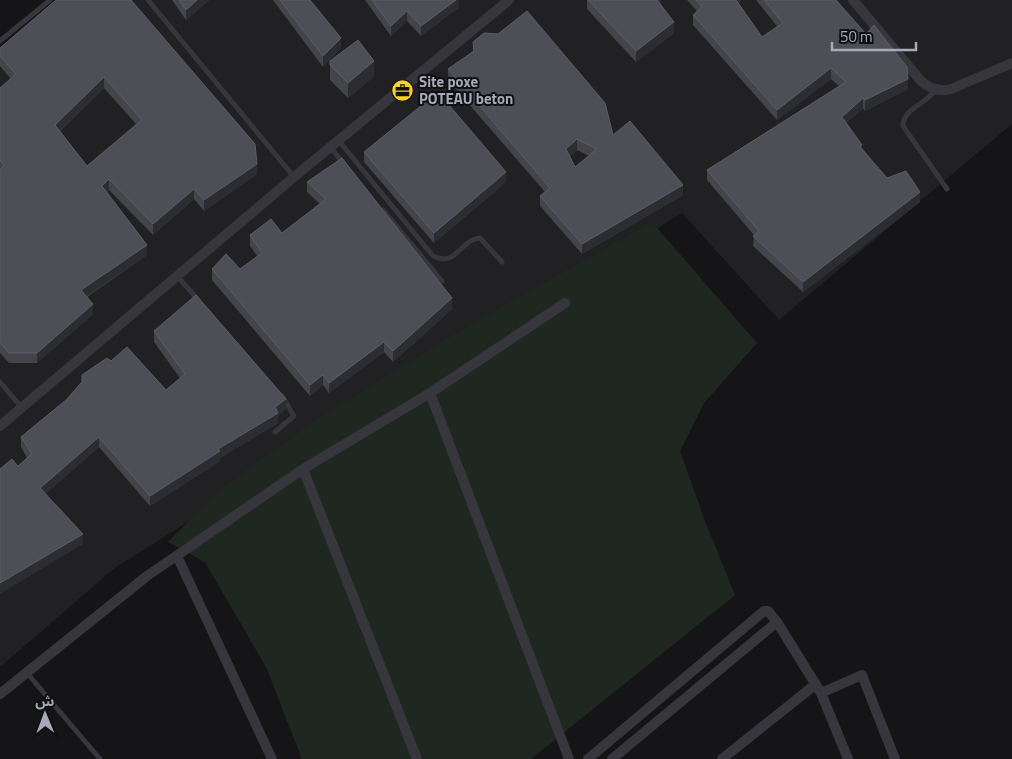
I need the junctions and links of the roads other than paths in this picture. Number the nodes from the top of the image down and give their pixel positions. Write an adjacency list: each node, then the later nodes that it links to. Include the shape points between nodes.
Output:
1 (50, 0): 5 (lane)
2 (148, 0): 11 (lane)
3 (509, 0): 8 (street)
4 (853, 0): 7 (street, via 921,82)
5 (0, 41)
6 (1012, 63): 7 (street, via 951,89)
7 (935, 90): 12 (lane, via 906,114 903,126)
8 (338, 140): 9 (street); 14 (lane, via 433,256 442,260 453,257 474,239 480,238)
9 (330, 147): 10 (lane); 11 (street)
10 (350, 171)
11 (294, 177): 15 (street)
12 (947, 189)
13 (380, 207): 16 (lane)
14 (502, 262)
15 (178, 278): 18 (lane); 22 (street)
16 (442, 281)
17 (565, 303): 21 (street)
18 (203, 306)
19 (0, 382): 22 (lane)
20 (276, 389): 24 (lane, via 294,416)
21 (430, 393): 25 (street); 35 (street)
22 (22, 408): 23 (street)
23 (0, 426)
24 (275, 432)
25 (303, 470): 26 (street); 34 (street)
26 (177, 556): 28 (street, via 147,576); 33 (street)
27 (777, 622): 29 (street); 36 (street, via 768,611 759,614); 37 (street)
28 (27, 673): 30 (street); 32 (lane)
29 (818, 688): 31 (street); 38 (street); 39 (street, via 862,674)
30 (0, 694)
31 (844, 757)
32 (100, 759)
33 (272, 759)
34 (417, 759)
35 (569, 759)
36 (588, 759)
37 (612, 759)
38 (722, 759)
39 (895, 759)

